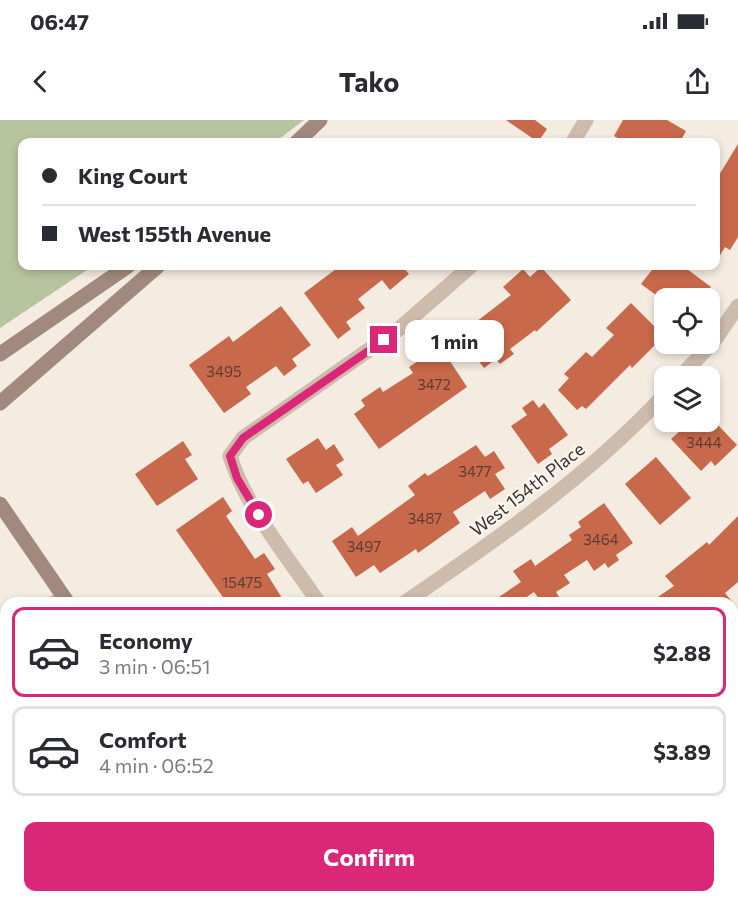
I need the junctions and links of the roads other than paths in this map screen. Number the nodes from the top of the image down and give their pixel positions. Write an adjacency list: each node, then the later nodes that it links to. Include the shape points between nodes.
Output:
1 (320, 120): 3 (main road)
2 (586, 120): 4 (street)
3 (301, 138)
4 (575, 138)
5 (122, 270): 9 (main road)
6 (153, 270): 11 (main road)
7 (466, 270): 15 (street, via 400,328 243,438 230,456 248,498)
8 (738, 306): 10 (street)
9 (0, 354)
10 (690, 366)
11 (0, 403)
12 (654, 405): 16 (street, West 154th Place, via 633,429 551,497)
13 (0, 504): 14 (main road)
14 (64, 597)
15 (315, 597)
16 (412, 597)

